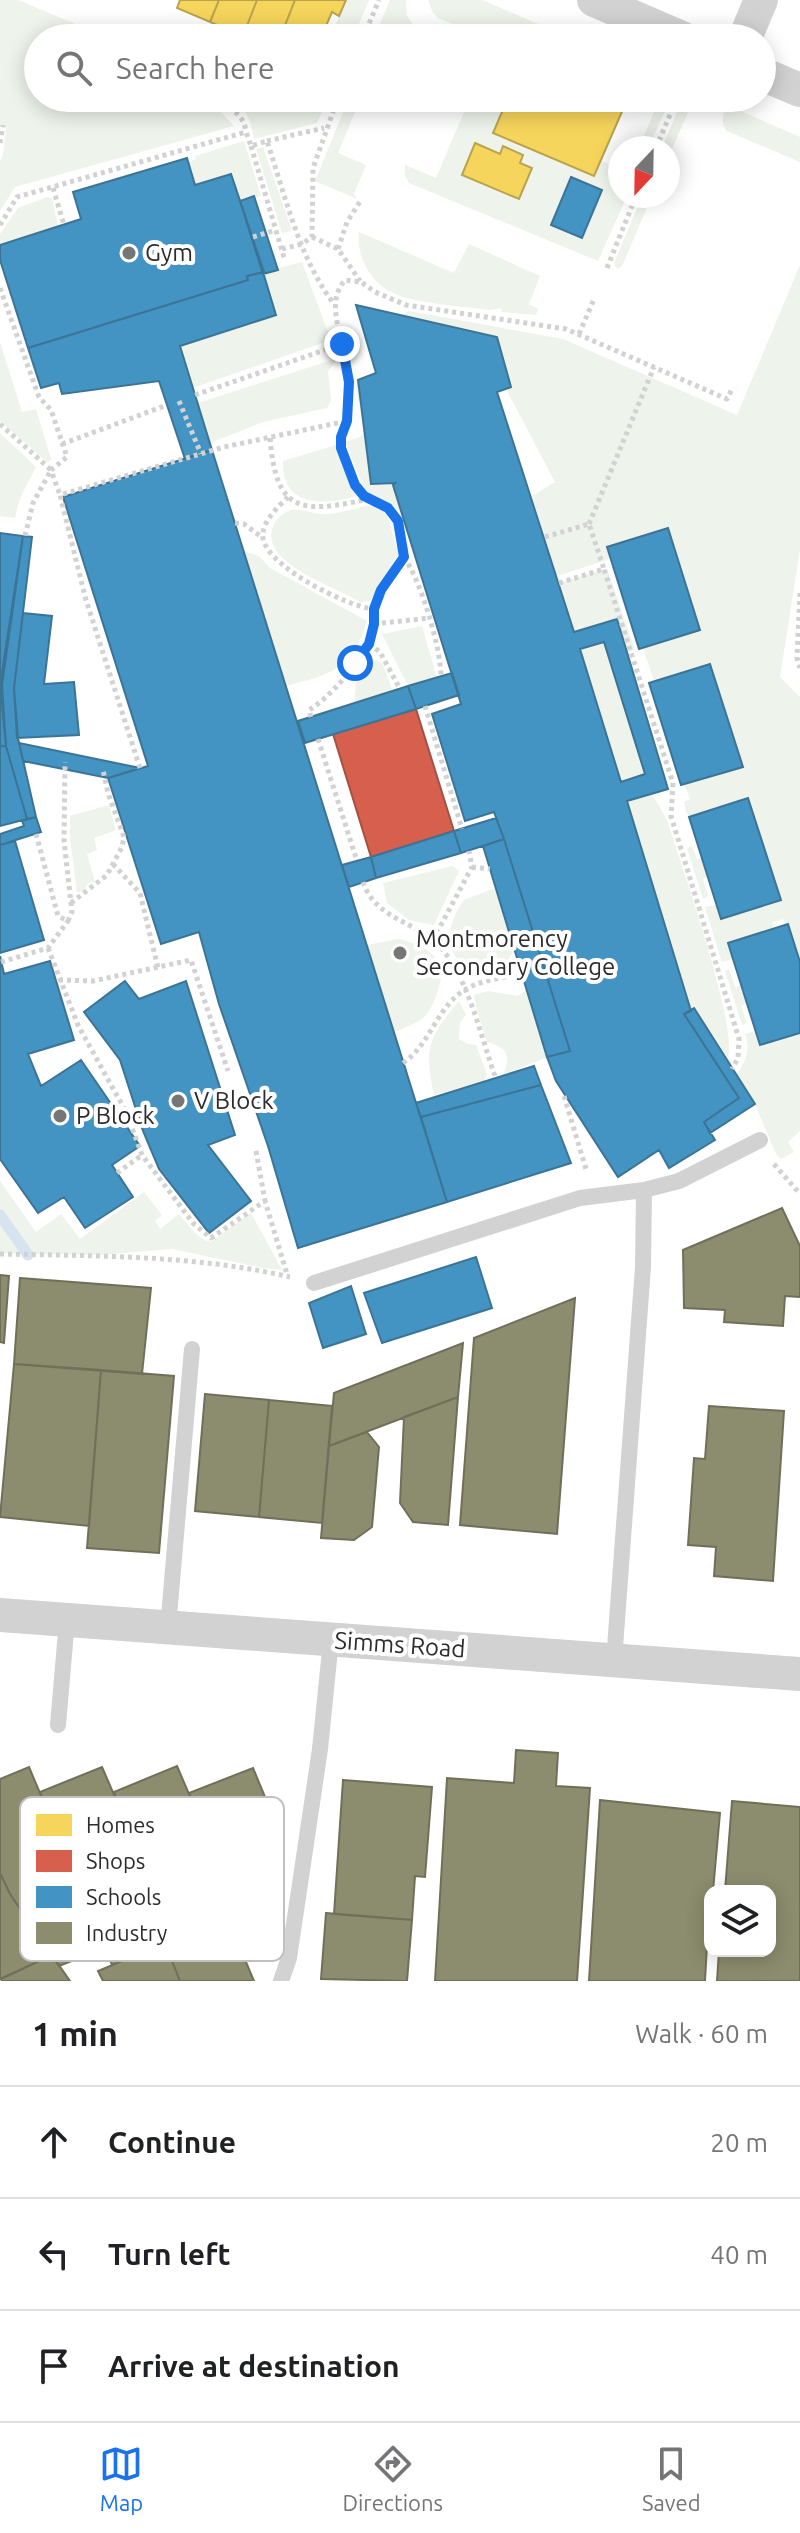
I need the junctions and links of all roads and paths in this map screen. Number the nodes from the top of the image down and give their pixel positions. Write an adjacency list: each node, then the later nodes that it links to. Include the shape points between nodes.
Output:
1 (379, 0): 4 (path)
2 (594, 0): 5 (street)
3 (761, 0): 6 (street)
4 (369, 24)
5 (650, 24)
6 (751, 24)
7 (776, 80): 8 (street)
8 (800, 90)
9 (238, 112): 14 (path)
10 (332, 112): 13 (path)
11 (671, 112): 15 (path)
12 (3, 125): 17 (path)
13 (325, 128): 16 (path); 26 (path, via 313,168)
14 (246, 132): 18 (path); 19 (path)
15 (661, 136)
16 (267, 141): 18 (path); 27 (path)
17 (0, 143)
18 (251, 146): 24 (path)
19 (53, 188): 22 (path, via 17,197); 23 (path)
20 (361, 200): 29 (path)
21 (631, 208): 31 (path)
22 (0, 225)
23 (64, 225)
24 (276, 230): 25 (path); 28 (path)
25 (253, 237)
26 (312, 237): 27 (path); 29 (path)
27 (302, 244): 28 (path); 35 (path)
28 (282, 249): 30 (path)
29 (338, 249): 32 (path)
30 (285, 261)
31 (607, 268)
32 (361, 282): 35 (path, via 345,280); 36 (path, via 406,305)
33 (0, 288): 46 (path, via 39,397 51,410)
34 (594, 299): 36 (path)
35 (334, 305): 37 (path)
36 (579, 334): 38 (path)
37 (342, 344): 40 (path); 43 (path, via 349,382)
38 (654, 367): 39 (path, via 727,399); 53 (path)
39 (733, 387)
40 (195, 395)
41 (179, 401): 47 (path)
42 (167, 405): 46 (path)
43 (347, 421): 45 (path); 51 (path, via 341,448 355,485)
44 (0, 424): 48 (path)
45 (270, 438): 47 (path); 50 (path, via 277,482)
46 (62, 444): 48 (path, via 67,457)
47 (201, 454): 49 (path)
48 (51, 470): 49 (path); 54 (path, via 33,503)
49 (60, 495): 72 (path, via 86,600)
50 (288, 497): 51 (path, via 307,506); 56 (path, via 270,515)
51 (369, 499): 57 (path, via 388,508 398,521)
52 (235, 523): 56 (path)
53 (589, 524): 55 (path); 58 (path)
54 (25, 536)
55 (545, 537)
56 (263, 538): 61 (path, via 282,565 329,593)
57 (404, 557): 61 (path); 62 (path)
58 (604, 569): 59 (path); 92 (path, via 673,783 671,816 739,1039)
59 (559, 583)
60 (800, 593): 65 (path)
61 (374, 609): 63 (path)
62 (429, 618): 63 (path); 66 (path)
63 (374, 624): 64 (path)
64 (369, 644): 67 (path, via 380,652); 69 (path, via 326,700 309,710)
65 (800, 668)
66 (441, 677)
67 (400, 689)
68 (425, 706): 74 (path)
69 (311, 717)
70 (318, 739): 77 (path)
71 (65, 762): 82 (path, via 64,841)
72 (140, 768)
73 (103, 770): 78 (path, via 124,837)
74 (462, 829)
75 (36, 834): 83 (path, via 58,916)
76 (469, 851): 79 (path)
77 (357, 861)
78 (113, 864): 82 (path); 87 (path, via 140,893)
79 (472, 867): 80 (path); 84 (path)
80 (490, 869)
81 (363, 882): 84 (path, via 376,905)
82 (71, 903): 83 (path)
83 (68, 921): 85 (path)
84 (433, 940): 90 (path)
85 (48, 948): 86 (path); 89 (path)
86 (1, 962)
87 (158, 968): 89 (path, via 93,981); 93 (path, via 191,960)
88 (529, 971): 90 (path)
89 (59, 980): 98 (path, via 127,1114)
90 (465, 989): 91 (path); 94 (path)
91 (403, 1063)
92 (732, 1069)
93 (228, 1071)
94 (495, 1076)
95 (564, 1096): 100 (path)
96 (760, 1140): 102 (lane, via 679,1181)
97 (256, 1151): 104 (path)
98 (142, 1155): 101 (path); 104 (path, via 193,1223 211,1238)
99 (768, 1157): 103 (path)
100 (588, 1168)
101 (117, 1173)
102 (644, 1190): 107 (lane, via 580,1198); 113 (lane)
103 (800, 1194)
104 (265, 1201): 106 (path)
105 (0, 1254): 106 (path, via 131,1256)
106 (288, 1276): 107 (path)
107 (314, 1283)
108 (192, 1349): 111 (lane)
109 (0, 1615): 110 (street, Simms Road)
110 (67, 1620): 111 (street, Simms Road); 115 (lane)
111 (168, 1628): 112 (street, Simms Road)
112 (331, 1640): 113 (street, Simms Road); 116 (lane, via 320,1749 289,1958)
113 (614, 1661): 114 (street, Simms Road)
114 (800, 1674)
115 (58, 1725)
116 (281, 1981)

